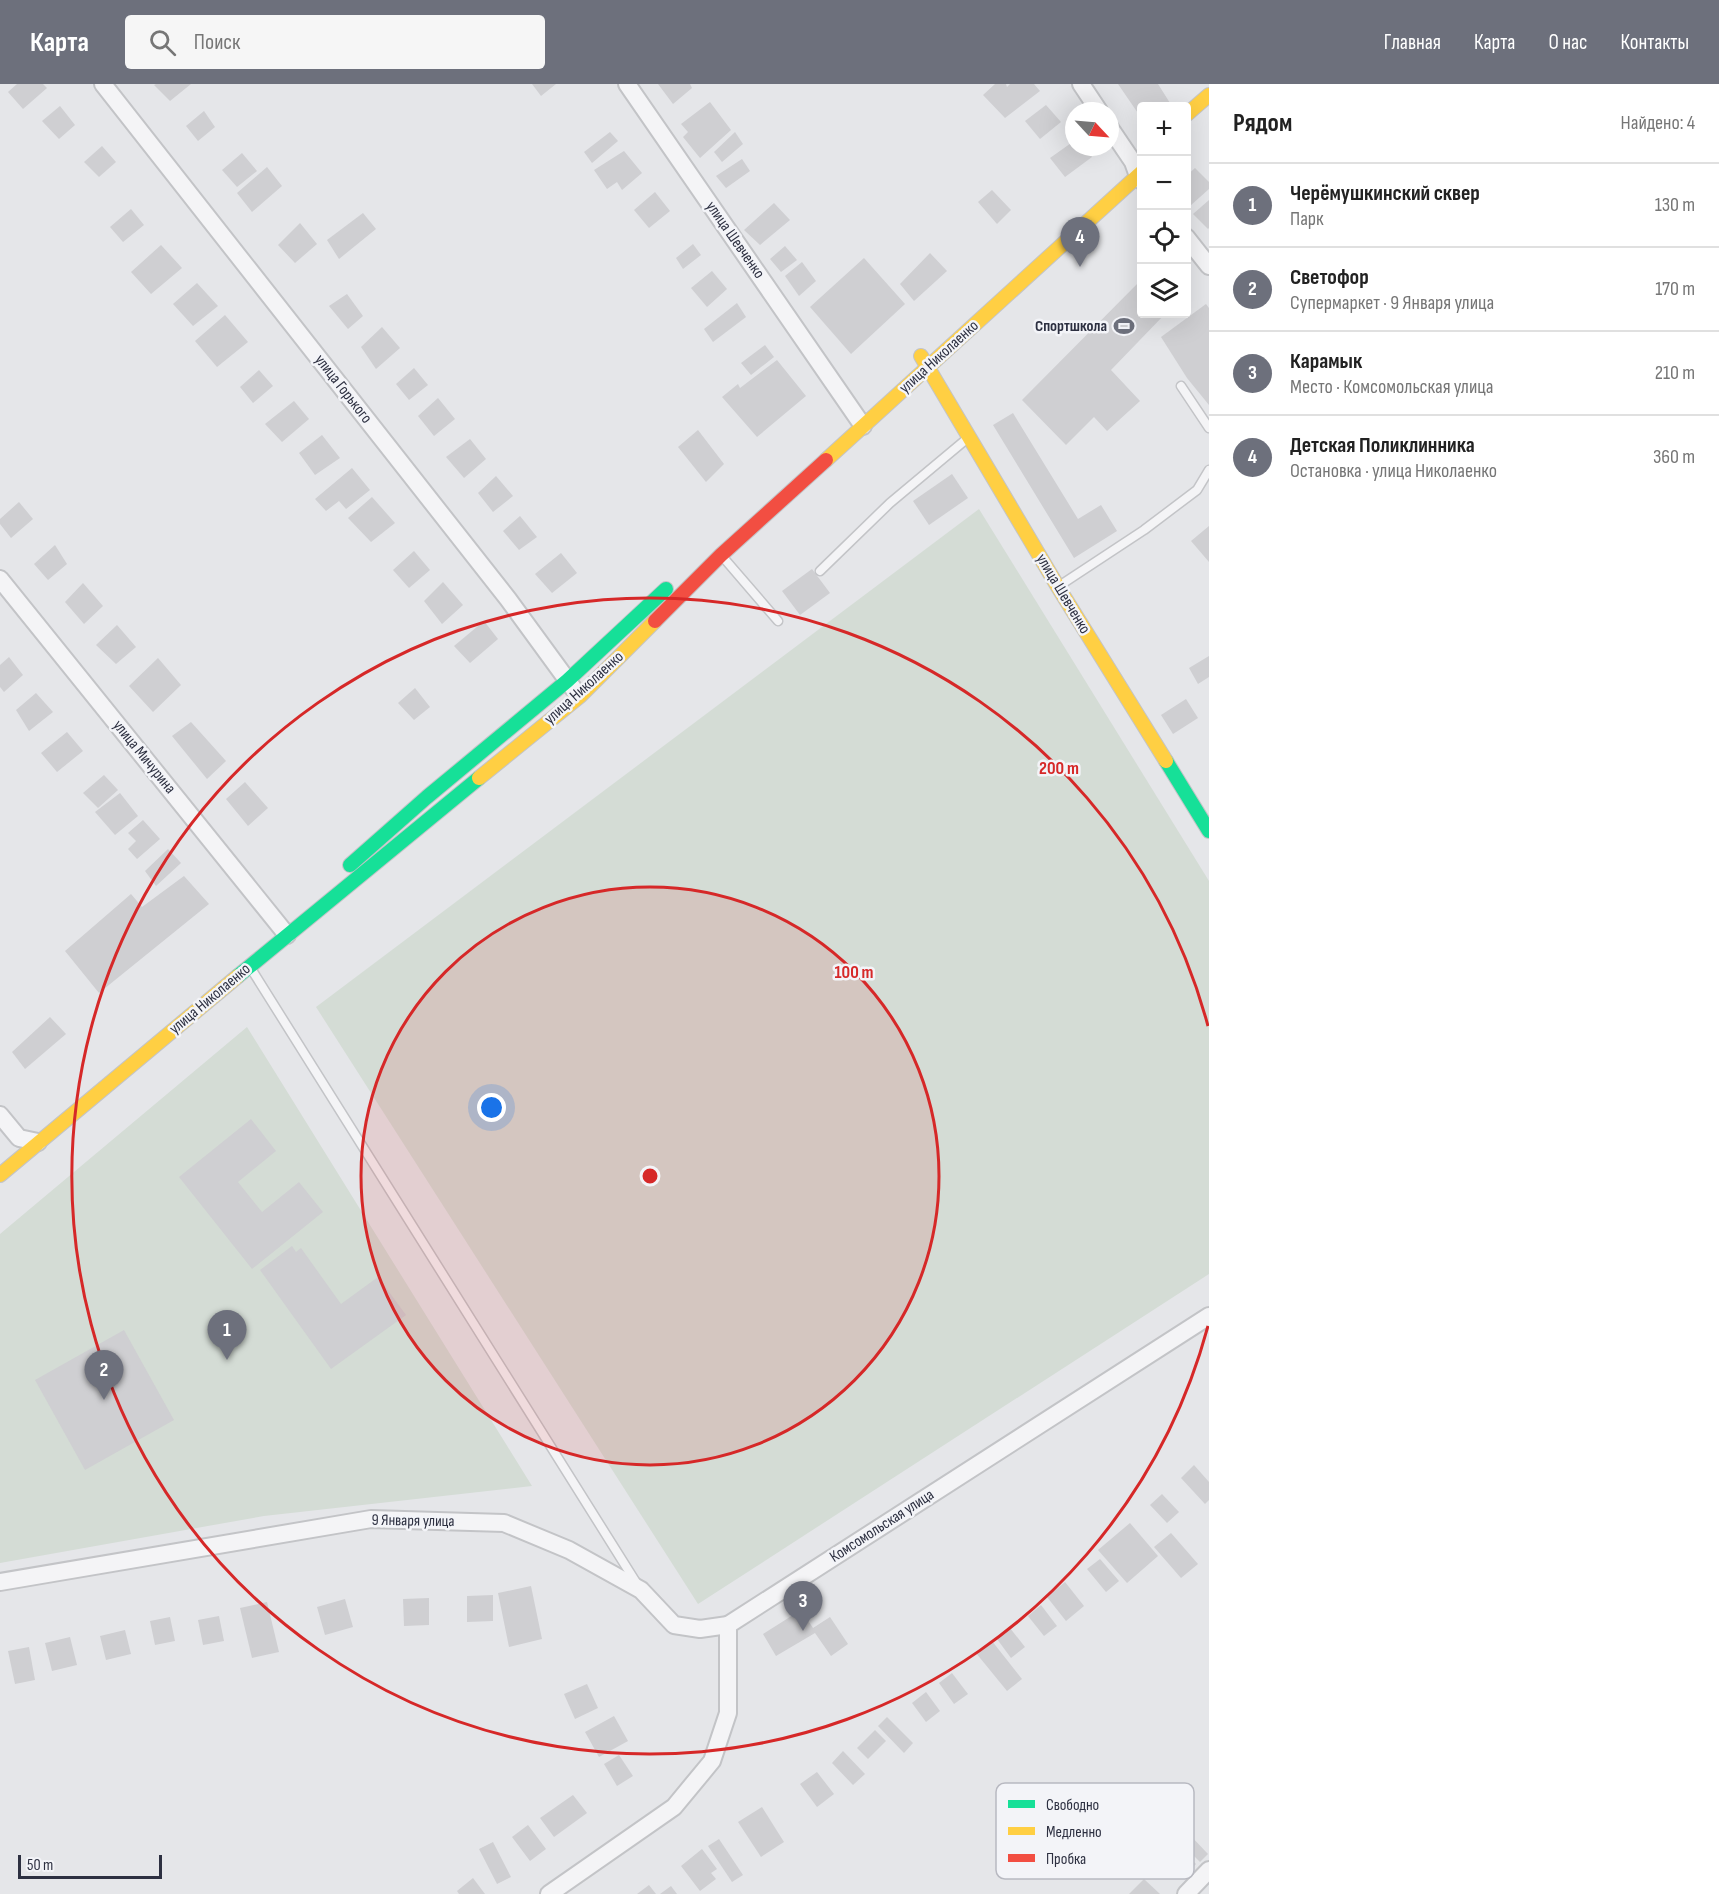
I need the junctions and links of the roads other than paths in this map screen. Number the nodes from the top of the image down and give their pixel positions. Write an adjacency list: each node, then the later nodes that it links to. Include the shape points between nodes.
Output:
1 (102, 84): 27 (street, улица Горького, via 508,599)
2 (627, 84): 17 (street, улица Шевченко)
3 (1081, 84): 5 (street)
4 (1209, 95): 6 (main road)
5 (1093, 102)
6 (1191, 111)
7 (1119, 141): 8 (street)
8 (1137, 166)
9 (1137, 170): 11 (main road)
10 (1137, 171): 15 (main road, улица Николаенко)
11 (1062, 226)
12 (1191, 243): 13 (street)
13 (1209, 266)
14 (920, 354): 15 (main road, улица Шевченко)
15 (927, 367): 17 (main road, улица Николаенко); 19 (main road, улица Шевченко)
16 (1181, 386): 18 (lane)
17 (857, 417): 22 (main road, улица Николаенко)
18 (1209, 428)
19 (969, 437): 23 (lane, via 890,503); 25 (main road, улица Шевченко)
20 (1209, 470): 25 (lane, via 1197,490)
21 (785, 478): 27 (main road, улица Николаенко)
22 (721, 555): 26 (lane); 28 (main road, улица Николаенко)
23 (820, 571)
24 (0, 579): 32 (street, улица Мичурина)
25 (1058, 586): 29 (main road, улица Шевченко)
26 (778, 621)
27 (567, 681): 28 (street, улица Горького); 30 (main road, улица Николаенко)
28 (580, 696): 32 (main road, улица Николаенко)
29 (1209, 831)
30 (341, 873)
31 (315, 895): 32 (main road, улица Николаенко)
32 (283, 930): 33 (main road, улица Николаенко); 34 (main road, улица Николаенко)
33 (250, 967): 37 (main road, улица Николаенко); 42 (lane)
34 (163, 1021)
35 (0, 1115): 38 (street)
36 (37, 1124): 38 (main road)
37 (38, 1142): 38 (street); 39 (main road, улица Николаенко)
38 (13, 1144)
39 (0, 1175)
40 (1209, 1316): 43 (street, Комсомольская улица)
41 (0, 1582): 42 (street, 9 Января улица, via 371,1519 504,1524 569,1550)
42 (641, 1590): 43 (street, 9 Января улица, via 674,1625 700,1629)
43 (728, 1626): 45 (street, via 728,1713 712,1761 674,1807)
44 (1209, 1870): 46 (street)
45 (549, 1894)
46 (1186, 1894)

